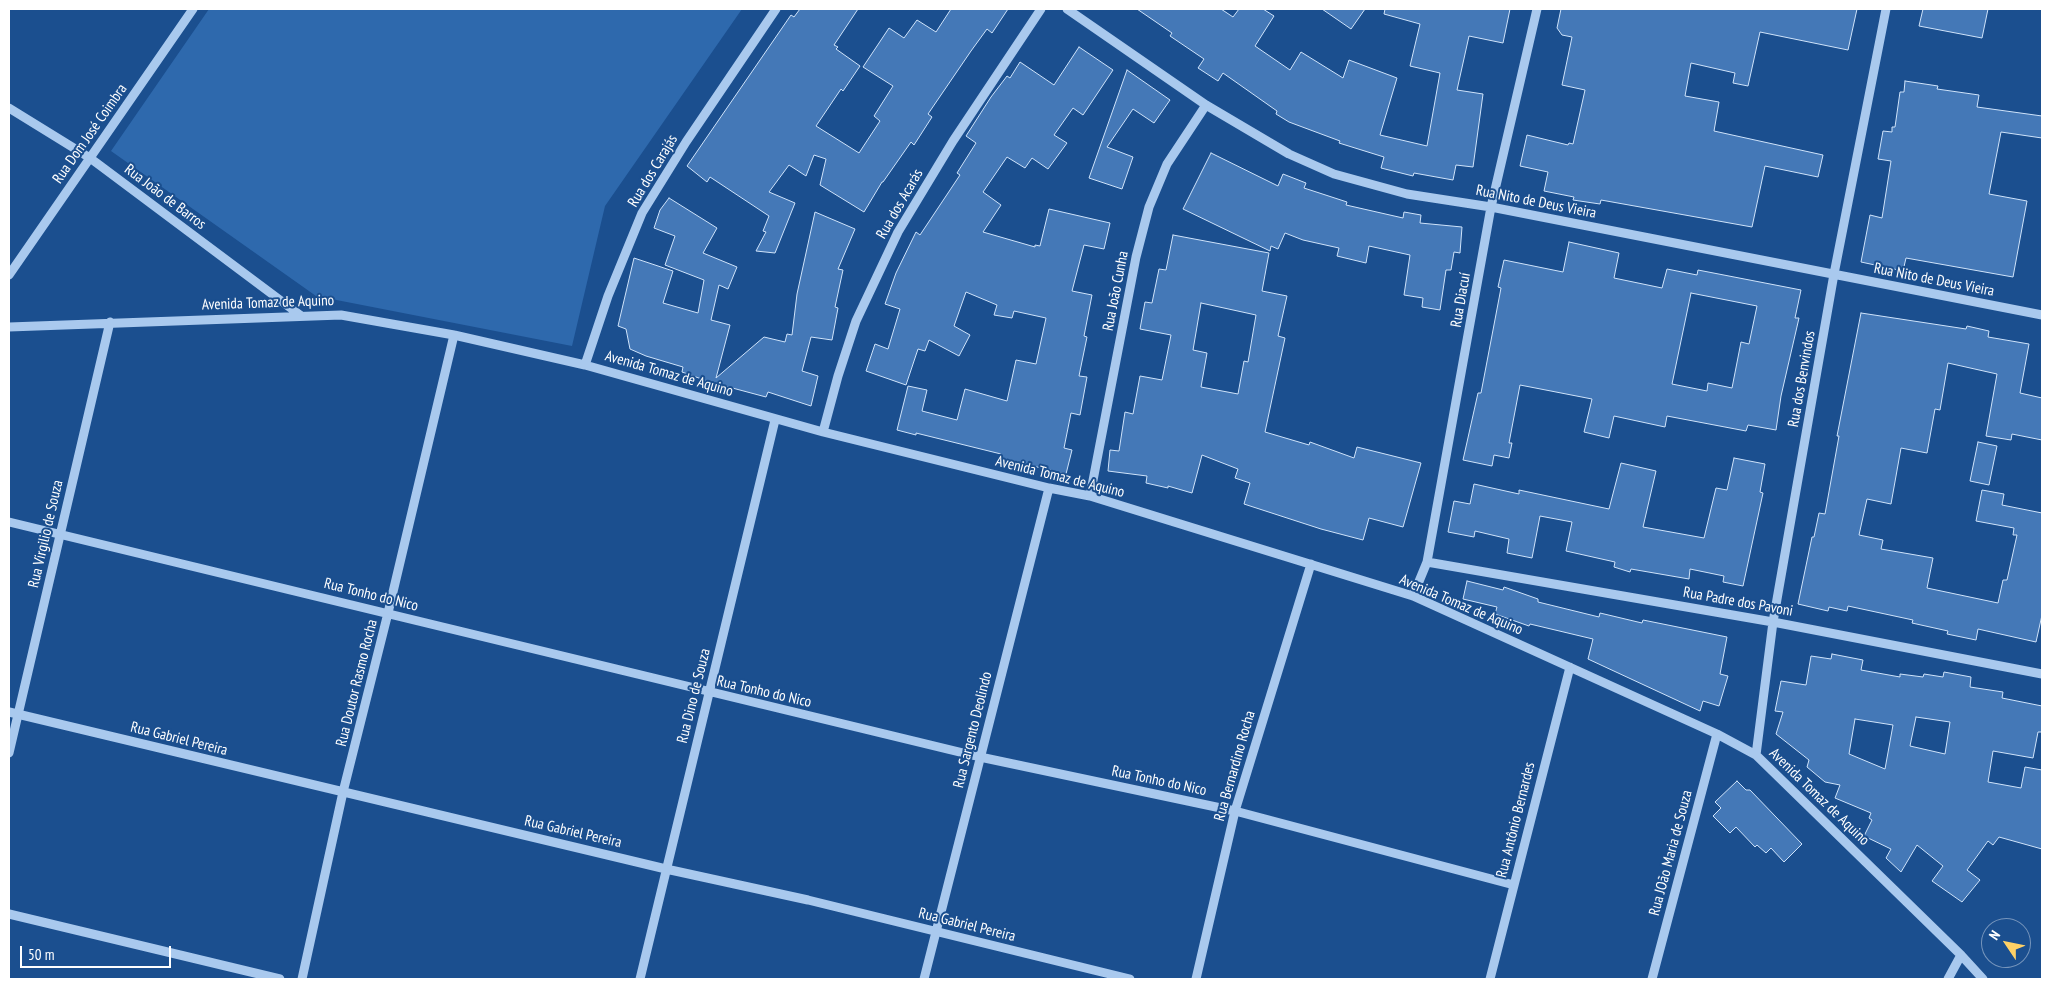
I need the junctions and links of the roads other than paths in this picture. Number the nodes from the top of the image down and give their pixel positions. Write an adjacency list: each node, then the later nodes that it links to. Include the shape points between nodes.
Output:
1 (194, 9): 9 (street, Rua Dom José Coimbra)
2 (776, 9): 18 (street, Rua dos Carajás, via 642,213)
3 (1041, 9): 20 (street, Rua dos Acarás, via 953,141 898,232 856,321)
4 (1067, 9): 7 (street, Rua Nito de Deus Vieira)
5 (1537, 9): 10 (street, Rua Diacuí)
6 (1886, 9): 11 (street, Rua dos Benvindos)
7 (1206, 105): 10 (street, Rua Nito de Deus Vieira, via 1289,154 1334,174 1406,194); 22 (street, Rua João Cunha, via 1167,164 1148,207)
8 (9, 108): 9 (street, Rua João de Barros)
9 (90, 158): 12 (street, Rua Dom José Coimbra); 13 (street, Rua João de Barros)
10 (1491, 207): 11 (street, Rua Nito de Deus Vieira); 25 (street, Rua Diacuí)
11 (1834, 274): 14 (street, Rua Nito de Deus Vieira); 29 (street, Rua dos Benvindos)
12 (9, 275)
13 (300, 315): 15 (street, Avenida Tomaz de Aquino); 17 (street, Avenida Tomaz de Aquino, via 340,314)
14 (2042, 315)
15 (110, 322): 16 (street, Avenida Tomaz de Aquino); 24 (street, Rua Virgilio de Souza)
16 (9, 327)
17 (454, 335): 18 (street, Avenida Tomaz de Aquino); 28 (street, Rua Doutor Rasmo Rocha)
18 (585, 364): 19 (street, Avenida Tomaz de Aquino)
19 (775, 420): 20 (street, Avenida Tomaz de Aquino); 32 (street, Rua Dino de Souza)
20 (823, 432): 21 (street, Avenida Tomaz de Aquino)
21 (1048, 488): 22 (street, Avenida Tomaz de Aquino); 38 (street, Rua Sargento Deolindo)
22 (1090, 496): 26 (street, Avenida Tomaz de Aquino)
23 (9, 522): 24 (street, Rua Tonho do Nico)
24 (60, 534): 28 (street, Rua Tonho do Nico); 34 (street, Rua Virgilio de Souza)
25 (1427, 562): 27 (street, Rua Diacuí); 29 (street, Rua Padre dos Pavoni)
26 (1311, 564): 27 (street, Avenida Tomaz de Aquino); 40 (street, Rua Bernardino Rocha)
27 (1413, 596): 30 (street, Avenida Tomaz de Aquino)
28 (388, 614): 32 (street, Rua Tonho do Nico); 39 (street, Rua Doutor Rasmo Rocha)
29 (1773, 622): 31 (street, Rua Padre dos Pavoni); 37 (street, Rua dos Benvindos)
30 (1570, 667): 35 (street, Avenida Tomaz de Aquino); 42 (street, Rua Antônio Bernardes)
31 (2042, 674)
32 (710, 693): 38 (street, Rua Tonho do Nico); 41 (street, Rua Dino de Souza)
33 (9, 712): 34 (street, Rua Gabriel Pereira)
34 (18, 714): 36 (street, Rua Virgilio de Souza); 39 (street, Rua Gabriel Pereira)
35 (1717, 734): 37 (street, Avenida Tomaz de Aquino); 53 (street, Rua JOão Maria de Souza)
36 (9, 753)
37 (1756, 755): 45 (street, Avenida Tomaz de Aquino)
38 (980, 757): 40 (street, Rua Tonho do Nico); 44 (street, Rua Sargento Deolindo)
39 (343, 792): 41 (street, Rua Gabriel Pereira); 47 (street, Rua Doutor Rasmo Rocha)
40 (1235, 811): 42 (street, Rua Tonho do Nico); 51 (street, Rua Bernardino Rocha)
41 (666, 869): 44 (street, Rua Gabriel Pereira); 48 (street, Rua Dino de Souza)
42 (1514, 885): 52 (street, Rua Antônio Bernardes)
43 (9, 914): 46 (street)
44 (936, 932): 49 (street, Rua Sargento Deolindo); 50 (street, Rua Gabriel Pereira)
45 (1961, 955): 54 (street); 55 (street, Avenida Tomaz de Aquino)
46 (280, 979)
47 (302, 979)
48 (640, 979)
49 (924, 979)
50 (1130, 979)
51 (1196, 979)
52 (1490, 979)
53 (1652, 979)
54 (1948, 979)
55 (1984, 979)

